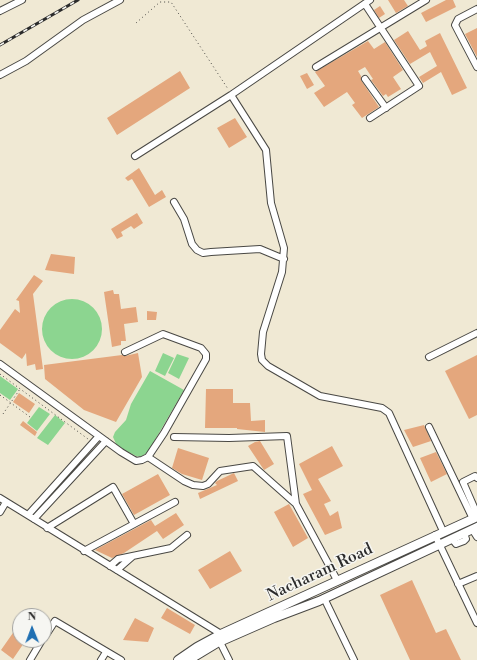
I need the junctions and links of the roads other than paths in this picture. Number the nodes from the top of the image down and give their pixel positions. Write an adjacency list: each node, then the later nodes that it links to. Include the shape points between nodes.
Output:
1 (22, 0): 7 (street)
2 (120, 0): 11 (street, via 83,20 26,62)
3 (370, 0): 5 (street)
4 (426, 0): 8 (street)
5 (365, 4): 8 (street); 13 (street)
6 (477, 9): 9 (street, via 458,20 455,25)
7 (0, 11)
8 (381, 28): 10 (street); 14 (street, via 419,86)
9 (477, 66)
10 (316, 67)
11 (0, 75)
12 (365, 79): 14 (street)
13 (231, 95): 16 (street); 18 (street, via 266,150 271,203 284,248)
14 (386, 108): 15 (street)
15 (370, 118)
16 (136, 156)
17 (174, 202): 18 (street, via 197,250 203,253 260,249)
18 (284, 259): 39 (street, via 263,332 262,360 320,396 382,408 389,413)
19 (477, 334): 21 (street)
20 (125, 352): 27 (street, via 163,334 201,348 206,354 206,359)
21 (429, 357)
22 (0, 364): 24 (street)
23 (429, 427): 34 (street)
24 (100, 436): 26 (street); 33 (street)
25 (174, 437): 31 (street, via 287,436)
26 (106, 440): 27 (street, via 136,461); 35 (street)
27 (148, 457): 31 (street, via 184,481 203,486 220,471 253,466)
28 (477, 478): 34 (street, via 475,476 463,482)
29 (3, 500): 32 (street); 33 (street)
30 (175, 502): 36 (street)
31 (296, 504): 49 (street)
32 (0, 512)
33 (28, 514): 35 (street)
34 (476, 517): 39 (main road, Nacharam Road)
35 (34, 519): 37 (street)
36 (134, 524): 37 (street, via 113,487); 44 (street)
37 (47, 528): 44 (street)
38 (475, 528): 42 (street); 43 (main road, Nacharam Road)
39 (443, 531): 41 (main road, Nacharam Road)
40 (187, 535): 45 (street, via 171,548)
41 (435, 535): 43 (street); 49 (main road, Nacharam Road)
42 (477, 538)
43 (439, 544): 50 (street); 51 (main road, Nacharam Road)
44 (84, 551): 46 (street)
45 (134, 555): 46 (street, via 118,559); 47 (street)
46 (110, 566): 47 (street)
47 (117, 570): 54 (street)
48 (477, 576): 50 (street)
49 (338, 580): 54 (main road, Nacharam Road)
50 (458, 584): 52 (street)
51 (324, 598): 54 (main road, Nacharam Road); 63 (street)
52 (477, 623)
53 (52, 626): 56 (street, via 55,621)
54 (222, 638): 60 (main road, Nacharam Road, via 197,646); 61 (main road, Nacharam Road); 62 (street)
55 (37, 648): 57 (street)
56 (106, 652): 58 (street); 59 (street)
57 (30, 660)
58 (101, 660)
59 (121, 660)
60 (178, 660)
61 (189, 660)
62 (229, 660)
63 (354, 660)

